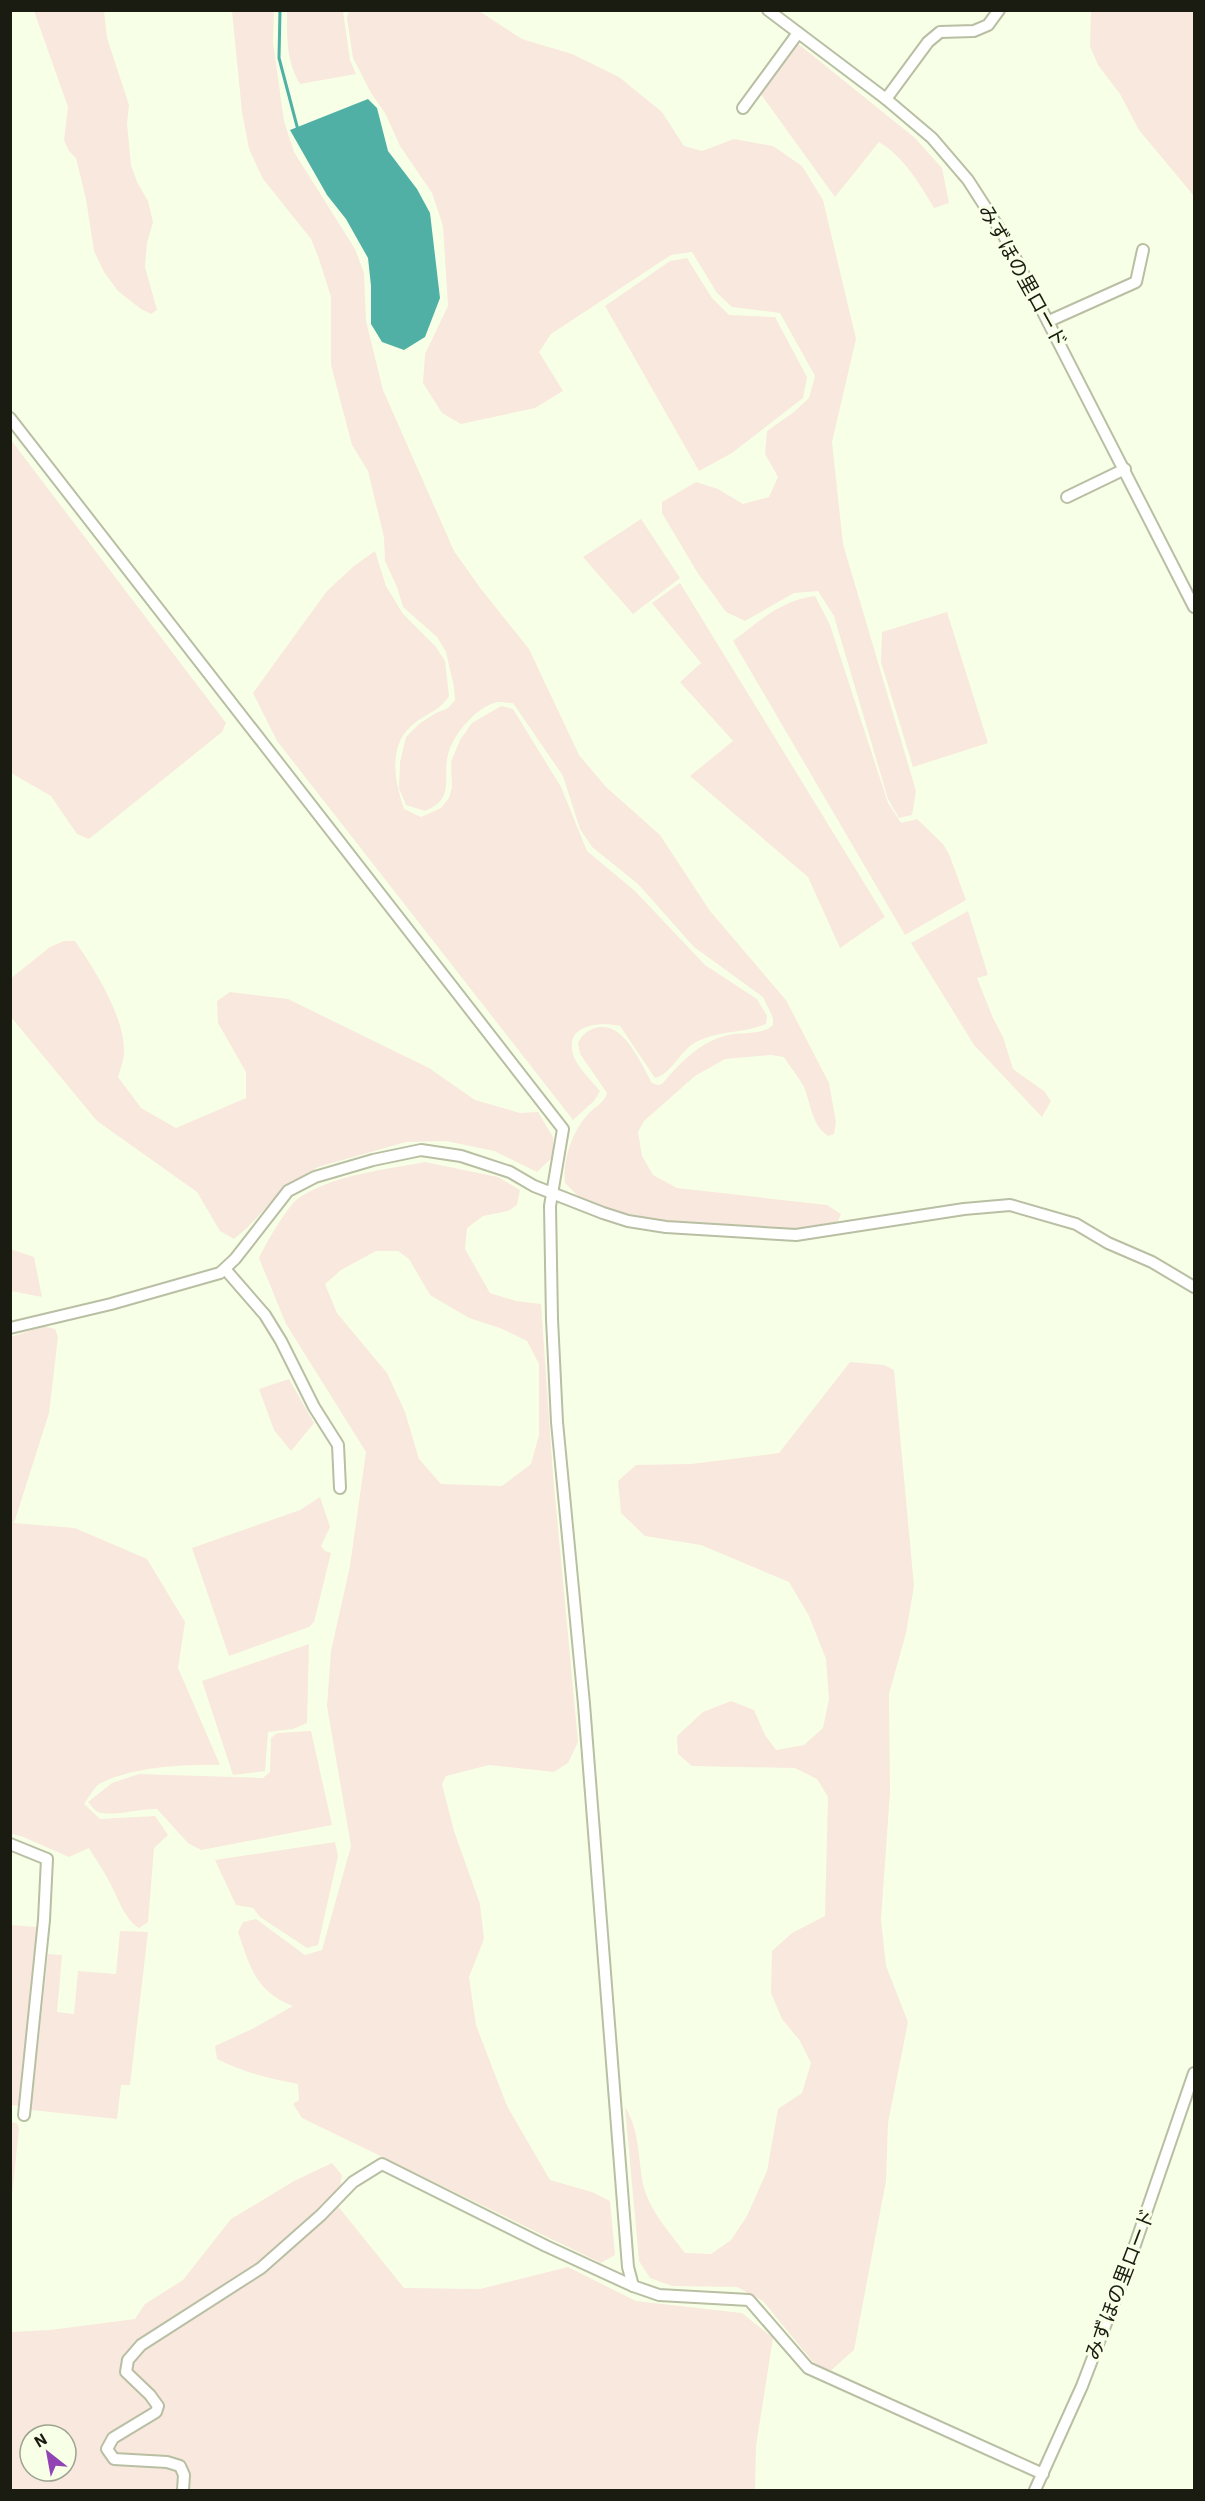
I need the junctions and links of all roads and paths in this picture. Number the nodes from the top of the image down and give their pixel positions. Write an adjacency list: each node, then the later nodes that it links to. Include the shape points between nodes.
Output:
1 (768, 10): 3 (street, みずほの里ロード)
2 (999, 10): 4 (street, via 988,25 974,31 940,32 927,42)
3 (798, 33): 4 (street, みずほの里ロード); 5 (street)
4 (886, 99): 7 (street, みずほの里ロード, via 932,138 969,180)
5 (743, 108)
6 (1143, 250): 7 (street, via 1136,282)
7 (1049, 321): 9 (street, みずほの里ロード)
8 (10, 418): 12 (street, via 551,1112 563,1130)
9 (1125, 469): 10 (street); 11 (street, みずほの里ロード)
10 (1067, 497)
11 (1194, 607)
12 (551, 1194): 13 (street, via 510,1172 461,1156 421,1150 374,1160 315,1177 288,1191); 14 (street, via 628,1221 796,1235 1010,1205 1076,1224); 20 (street, via 557,1422 584,1704 628,2267)
13 (225, 1269): 15 (street, via 122,1301); 16 (street, via 265,1315 338,1445)
14 (1194, 1287)
15 (10, 1328)
16 (340, 1488)
17 (10, 1844): 19 (street, via 46,1859 44,1920)
18 (1194, 2073): 21 (street, みずほの里ロード, via 1126,2271)
19 (24, 2115)
20 (633, 2286): 21 (street, via 658,2295 750,2300 808,2368); 22 (street, via 382,2164 353,2182 261,2268 141,2345 128,2360 126,2372 158,2406 156,2412 113,2438 107,2449 114,2459 180,2466)
21 (1043, 2474): 23 (street, みずほの里ロード)
22 (183, 2490)
23 (1035, 2490)

